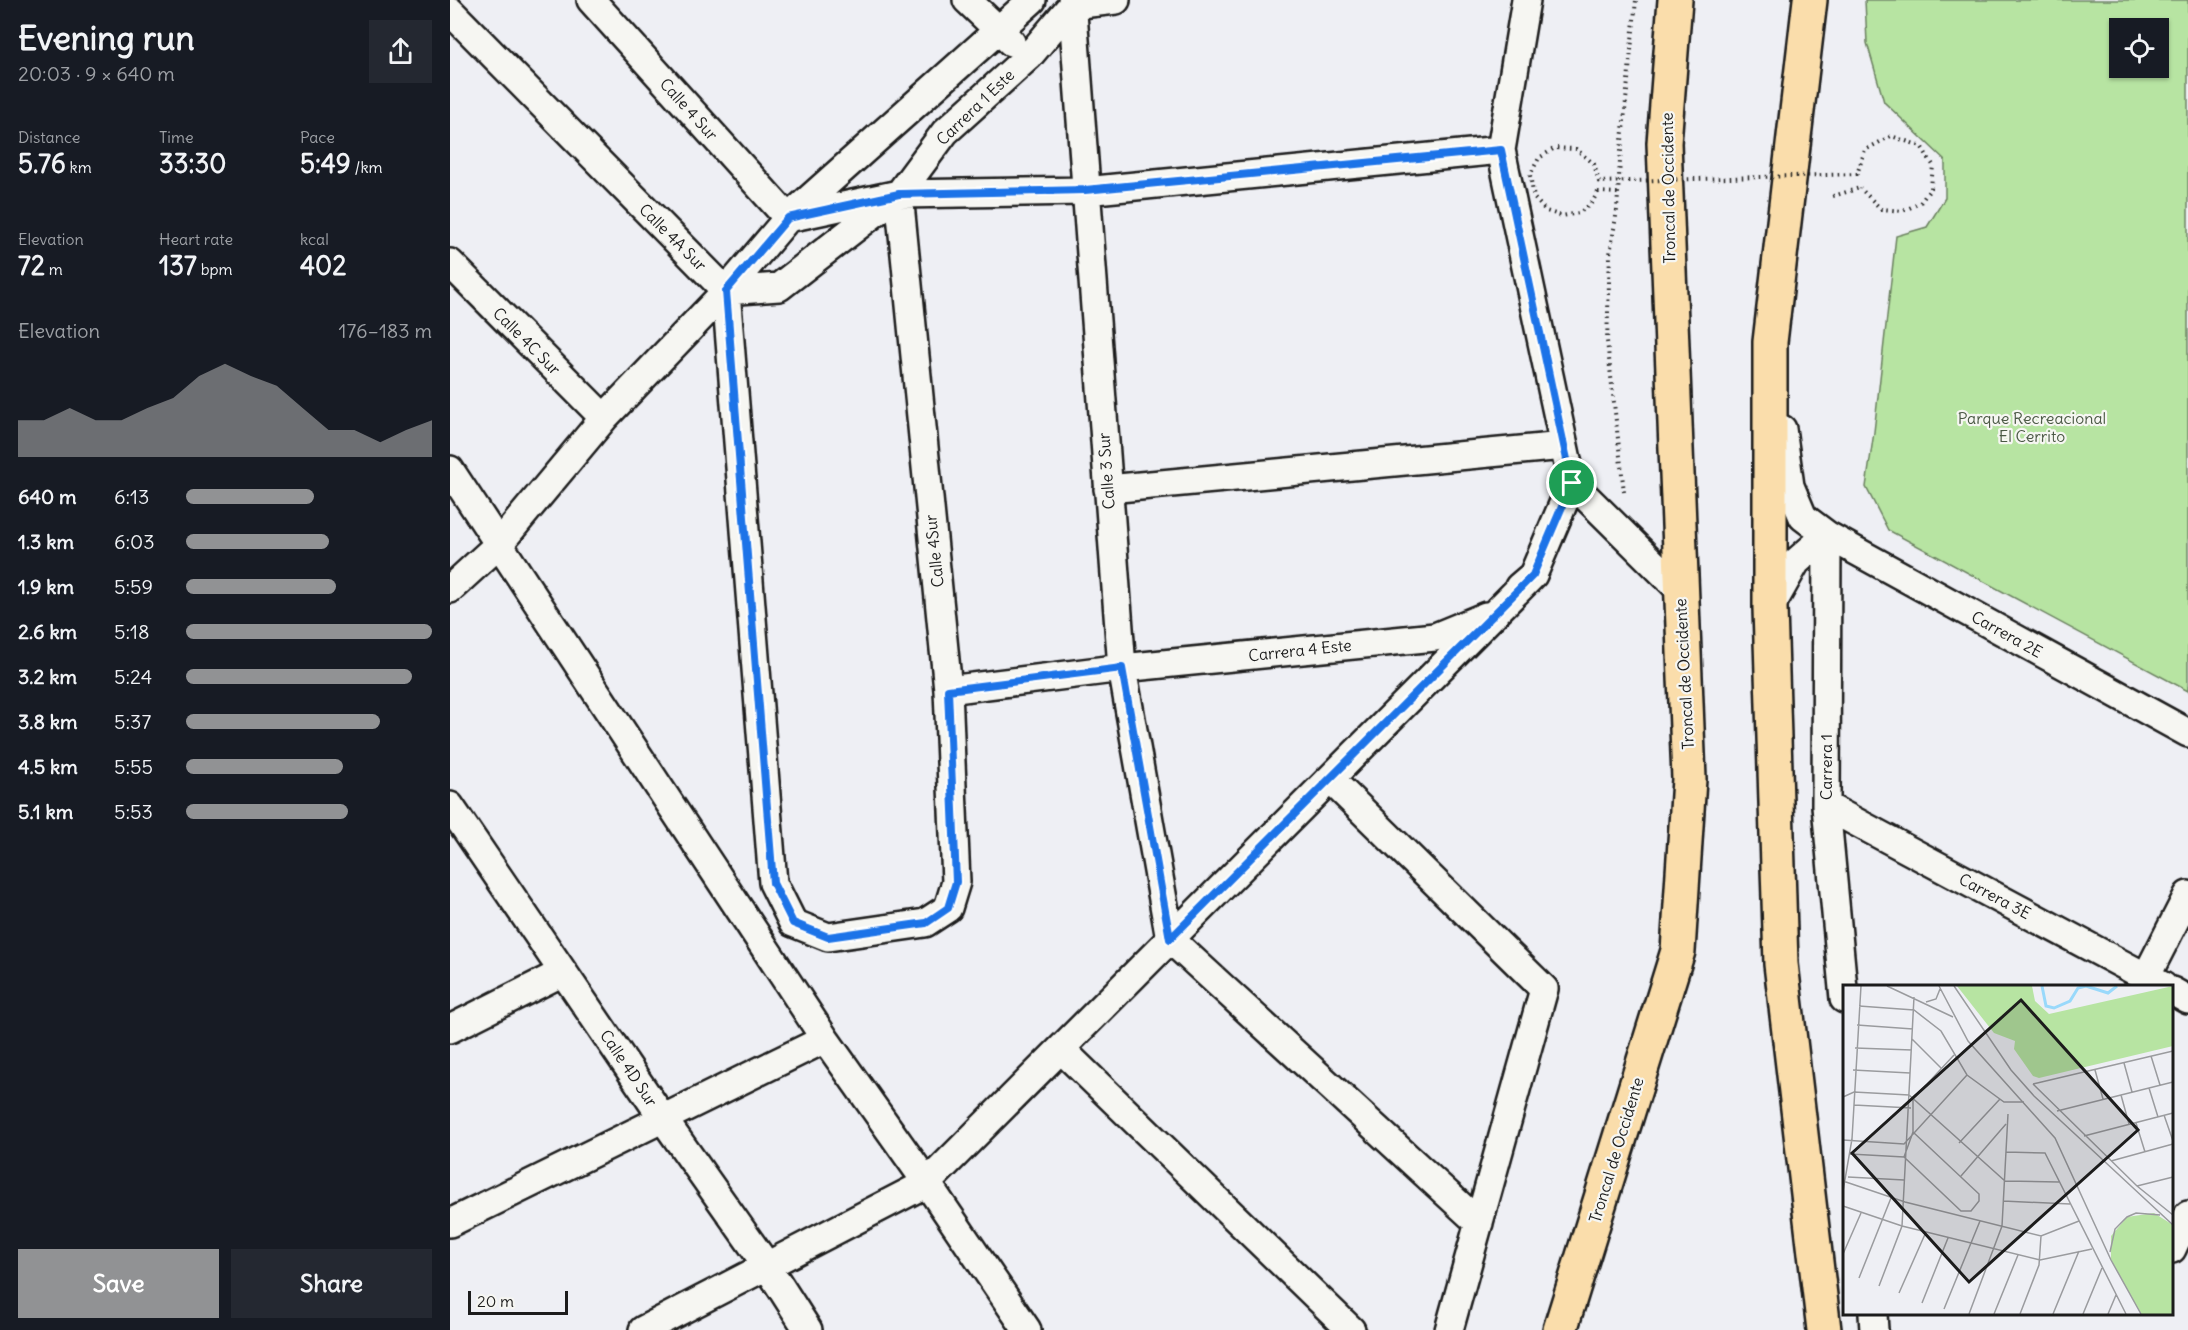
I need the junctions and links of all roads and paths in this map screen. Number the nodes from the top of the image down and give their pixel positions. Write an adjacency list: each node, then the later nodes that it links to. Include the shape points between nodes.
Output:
1 (591, 0): 18 (street, Calle 4 Sur)
2 (967, 0): 11 (street)
3 (1032, 0): 11 (street)
4 (1116, 0): 9 (street)
5 (1526, 0): 13 (street)
6 (1636, 0): 15 (path)
7 (1675, 0): 32 (highway, Troncal de Occidente, via 1664,143)
8 (1809, 0): 21 (highway)
9 (1072, 2): 12 (street, Carrera 1 Este); 14 (street, Calle 3 Sur)
10 (450, 11): 20 (street, Calle 4A Sur)
11 (999, 32): 12 (street); 18 (street)
12 (1029, 56): 16 (street, Carrera 1 Este, via 945,132)
13 (1501, 150): 14 (street); 23 (street)
14 (1085, 190): 16 (street); 26 (street, Calle 3 Sur)
15 (1618, 193): 17 (path, bridge, via 1598,192 1579,213 1562,216 1546,211 1534,198 1530,175 1539,158 1555,148 1576,148 1594,164 1599,182 1857,174 1865,150 1891,136 1921,146 1932,165 1930,188 1920,203 1903,211 1881,209 1860,188); 28 (path, via 1610,254 1607,341)
16 (899, 194): 18 (street); 20 (street, Carrera 1 Este, via 779,287); 35 (street, Calle 4Sur)
17 (1833, 196)
18 (788, 218): 20 (street)
19 (450, 263): 22 (street, Calle 4C Sur)
20 (726, 291): 22 (street); 35 (street, Calle 4Sur, via 773,883 793,923 828,937 926,923 948,908 956,882)
21 (1770, 342): 27 (street, Carrera 2E, via 1790,486 1803,517); 33 (highway)
22 (604, 418): 29 (street)
23 (1564, 446): 25 (street); 26 (street)
24 (450, 470): 29 (street)
25 (1572, 483): 28 (street); 30 (street, Carrera 4 Este)
26 (1108, 489): 34 (street, Calle 3 Sur)
27 (1827, 535): 33 (street, via 1796,562); 36 (street, Carrera 2E); 38 (street, Carrera 1)
28 (1629, 540): 32 (street)
29 (498, 545): 31 (street); 48 (street)
30 (1533, 575): 34 (street, Carrera 4 Este, via 1486,616 1435,637); 37 (street)
31 (450, 589)
32 (1681, 591): 65 (highway, Troncal de Occidente, via 1689,779 1678,951)
33 (1770, 608): 66 (highway, via 1780,964)
34 (1122, 668): 35 (street, Carrera 4 Este); 41 (street, Calle 3 Sur)
35 (948, 690)
36 (2188, 732)
37 (1330, 779): 41 (street); 54 (street, via 1544,989)
38 (1826, 806): 43 (street, Carrera 3E); 44 (street, Carrera 1)
39 (454, 821): 42 (street, Calle 4D Sur)
40 (2188, 895): 43 (street)
41 (1170, 939): 49 (street); 54 (street)
42 (563, 972): 47 (street); 50 (street, Calle 4D Sur)
43 (2154, 982)
44 (1844, 985)
45 (2173, 992): 46 (street)
46 (2188, 1000)
47 (450, 1029)
48 (825, 1039): 50 (street); 51 (street)
49 (1061, 1049): 51 (street); 63 (street)
50 (664, 1120): 53 (street); 58 (street, Calle 4D Sur)
51 (927, 1183): 58 (street); 62 (street)
52 (2188, 1215): 55 (street)
53 (450, 1223)
54 (1479, 1223): 64 (street)
55 (2173, 1247)
56 (2173, 1256): 57 (street)
57 (2188, 1264)
58 (767, 1266): 60 (street); 61 (street, Calle 4D Sur)
59 (1873, 1315): 67 (street)
60 (643, 1330)
61 (808, 1330)
62 (1027, 1330)
63 (1351, 1330)
64 (1449, 1330)
65 (1560, 1330)
66 (1824, 1330)
67 (1874, 1330)

